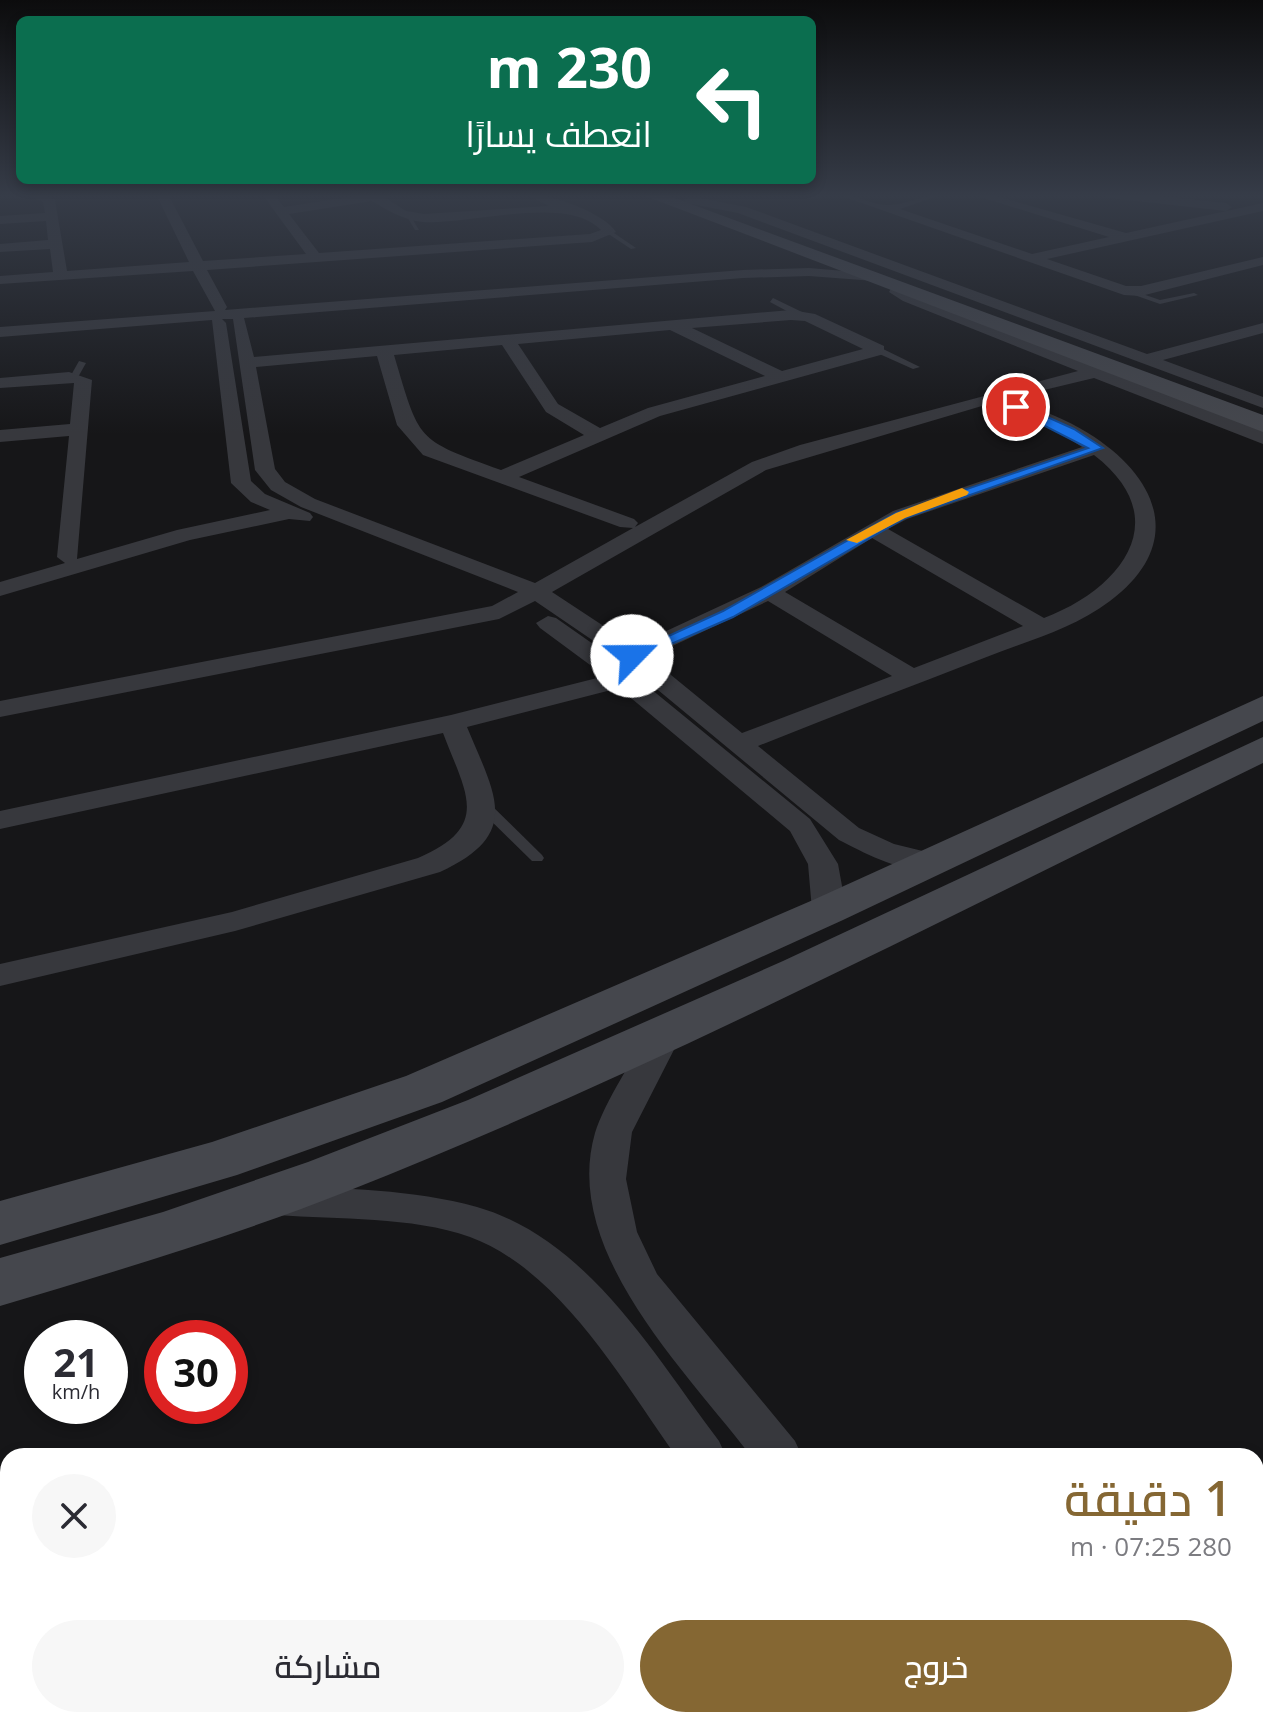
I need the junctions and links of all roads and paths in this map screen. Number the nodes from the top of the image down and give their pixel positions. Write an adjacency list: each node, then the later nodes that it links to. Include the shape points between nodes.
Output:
1 (79, 275): 11 (street)
2 (196, 275): 19 (street)
3 (648, 275): 19 (street)
4 (745, 275): 14 (street)
5 (833, 275): 12 (street)
6 (868, 275): 12 (street)
7 (889, 275): 39 (street)
8 (915, 275): 31 (street)
9 (1078, 275): 16 (street)
10 (1208, 275): 16 (street, via 1141,291)
11 (61, 276): 13 (street)
12 (875, 277): 15 (street)
13 (0, 280)
14 (644, 281): 19 (street, via 577,294); 24 (street)
15 (899, 286): 30 (street, via 897,292 908,298); 40 (street)
16 (1124, 290): 17 (lane, via 1160,302)
17 (1194, 295)
18 (773, 300): 20 (lane)
19 (216, 310): 21 (street); 22 (street); 26 (street); 32 (street); 47 (street, via 237,474)
20 (801, 315): 23 (street); 28 (street)
21 (0, 317)
22 (0, 324)
23 (674, 326): 27 (street); 35 (street)
24 (0, 332)
25 (1258, 332): 31 (street)
26 (0, 340)
27 (507, 340): 29 (street); 42 (street, via 552,412)
28 (878, 350): 33 (lane); 35 (street)
29 (384, 351): 32 (street); 46 (street, via 406,425 418,441 452,462)
30 (1065, 360): 34 (street); 49 (street, via 1049,372 757,452)
31 (1145, 360): 38 (street)
32 (246, 363): 55 (street, via 265,470 278,486)
33 (916, 367)
34 (1096, 372): 37 (street); 44 (street)
35 (781, 377): 42 (street, via 692,400)
36 (0, 383): 41 (street, via 78,370 84,382)
37 (993, 397): 45 (street); 55 (street, via 759,466)
38 (1263, 403)
39 (1263, 415)
40 (1263, 424)
41 (79, 429): 43 (street); 51 (street)
42 (597, 434): 46 (street)
43 (0, 436)
44 (1263, 438)
45 (1097, 448): 50 (street, via 943,498); 56 (street, via 1136,490 1148,526 1146,545 1123,582)
46 (500, 478): 49 (street)
47 (245, 487): 48 (street); 51 (street, via 234,503 215,515)
48 (291, 512): 53 (street, via 211,528); 55 (street)
49 (627, 523): 55 (street)
50 (872, 529): 54 (street); 56 (street)
51 (68, 557): 52 (street)
52 (0, 576)
53 (0, 589)
54 (769, 592): 57 (street); 58 (street)
55 (517, 593): 57 (street, via 575,641); 60 (street, via 499,612 434,627)
56 (1044, 628): 58 (street)
57 (628, 667): 61 (street); 62 (street); 68 (street, via 800,825 823,858)
58 (913, 678): 62 (street)
59 (1263, 707): 67 (street)
60 (0, 709)
61 (452, 723): 64 (street); 65 (street)
62 (740, 743): 67 (street, via 849,834 884,851)
63 (1263, 748): 70 (street)
64 (481, 803): 66 (lane); 69 (street, via 479,834 445,860 235,921)
65 (0, 820)
66 (537, 858)
67 (928, 862): 68 (street)
68 (828, 910): 72 (street, via 424,1089 218,1161)
69 (0, 975)
70 (665, 1034): 71 (street, via 437,1136); 75 (street, via 614,1132 607,1179 617,1232 643,1286)
71 (271, 1199): 73 (street); 74 (street, via 423,1212 480,1223 533,1251 579,1293)
72 (0, 1223)
73 (0, 1282)
74 (697, 1448)
75 (773, 1448)

